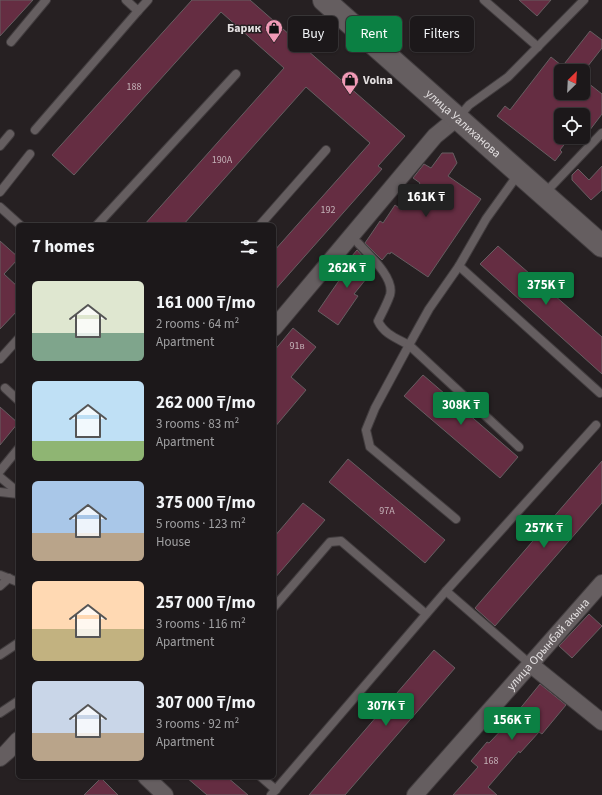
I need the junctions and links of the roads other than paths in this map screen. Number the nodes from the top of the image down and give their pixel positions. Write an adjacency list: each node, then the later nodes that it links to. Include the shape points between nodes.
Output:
1 (46, 0): 8 (lane)
2 (126, 0): 7 (lane)
3 (148, 0): 7 (lane)
4 (324, 0): 11 (main road, улица Уалиханова)
5 (484, 0): 9 (lane)
6 (584, 0): 9 (lane)
7 (138, 10): 12 (lane)
8 (11, 42)
9 (538, 47): 11 (lane, via 508,77 469,105)
10 (236, 74): 23 (lane)
11 (458, 118): 18 (main road, улица Уалиханова); 28 (street, via 436,136)
12 (35, 130)
13 (602, 133): 20 (lane)
14 (10, 134): 15 (lane)
15 (0, 146)
16 (326, 150): 24 (lane)
17 (30, 154): 19 (lane)
18 (519, 172): 20 (main road, улица Уалиханова); 27 (lane, via 486,219)
19 (0, 192)
20 (544, 194): 26 (main road, улица Уалиханова)
21 (0, 207): 22 (lane)
22 (18, 223)
23 (99, 223)
24 (262, 223)
25 (358, 243): 30 (lane, via 383,270 391,287 378,321 388,334)
26 (602, 246)
27 (460, 266): 30 (lane, via 429,309); 33 (lane)
28 (276, 326)
29 (16, 341): 31 (lane)
30 (409, 345): 36 (lane); 43 (lane, via 366,430 370,447)
31 (0, 360)
32 (5, 388): 34 (lane)
33 (600, 393)
34 (16, 398)
35 (596, 425): 49 (lane)
36 (519, 447)
37 (16, 451): 38 (lane)
38 (0, 471)
39 (0, 477): 40 (lane)
40 (16, 491)
41 (0, 492): 42 (lane)
42 (16, 493)
43 (456, 519)
44 (0, 575): 45 (lane)
45 (9, 578): 46 (lane); 48 (lane)
46 (16, 581)
47 (602, 583): 54 (street, улица Орынбай акына)
48 (0, 586)
49 (446, 591): 51 (lane); 54 (lane)
50 (276, 605): 51 (lane, via 330,542 341,541)
51 (426, 614): 62 (lane)
52 (16, 644): 53 (lane)
53 (0, 655)
54 (530, 664): 57 (street); 64 (street, улица Орынбай акына)
55 (16, 702): 56 (lane)
56 (0, 713)
57 (602, 722)
58 (16, 742): 59 (street)
59 (0, 758)
60 (148, 779): 63 (street)
61 (263, 779): 62 (lane)
62 (274, 792)
63 (165, 795)
64 (416, 795)

